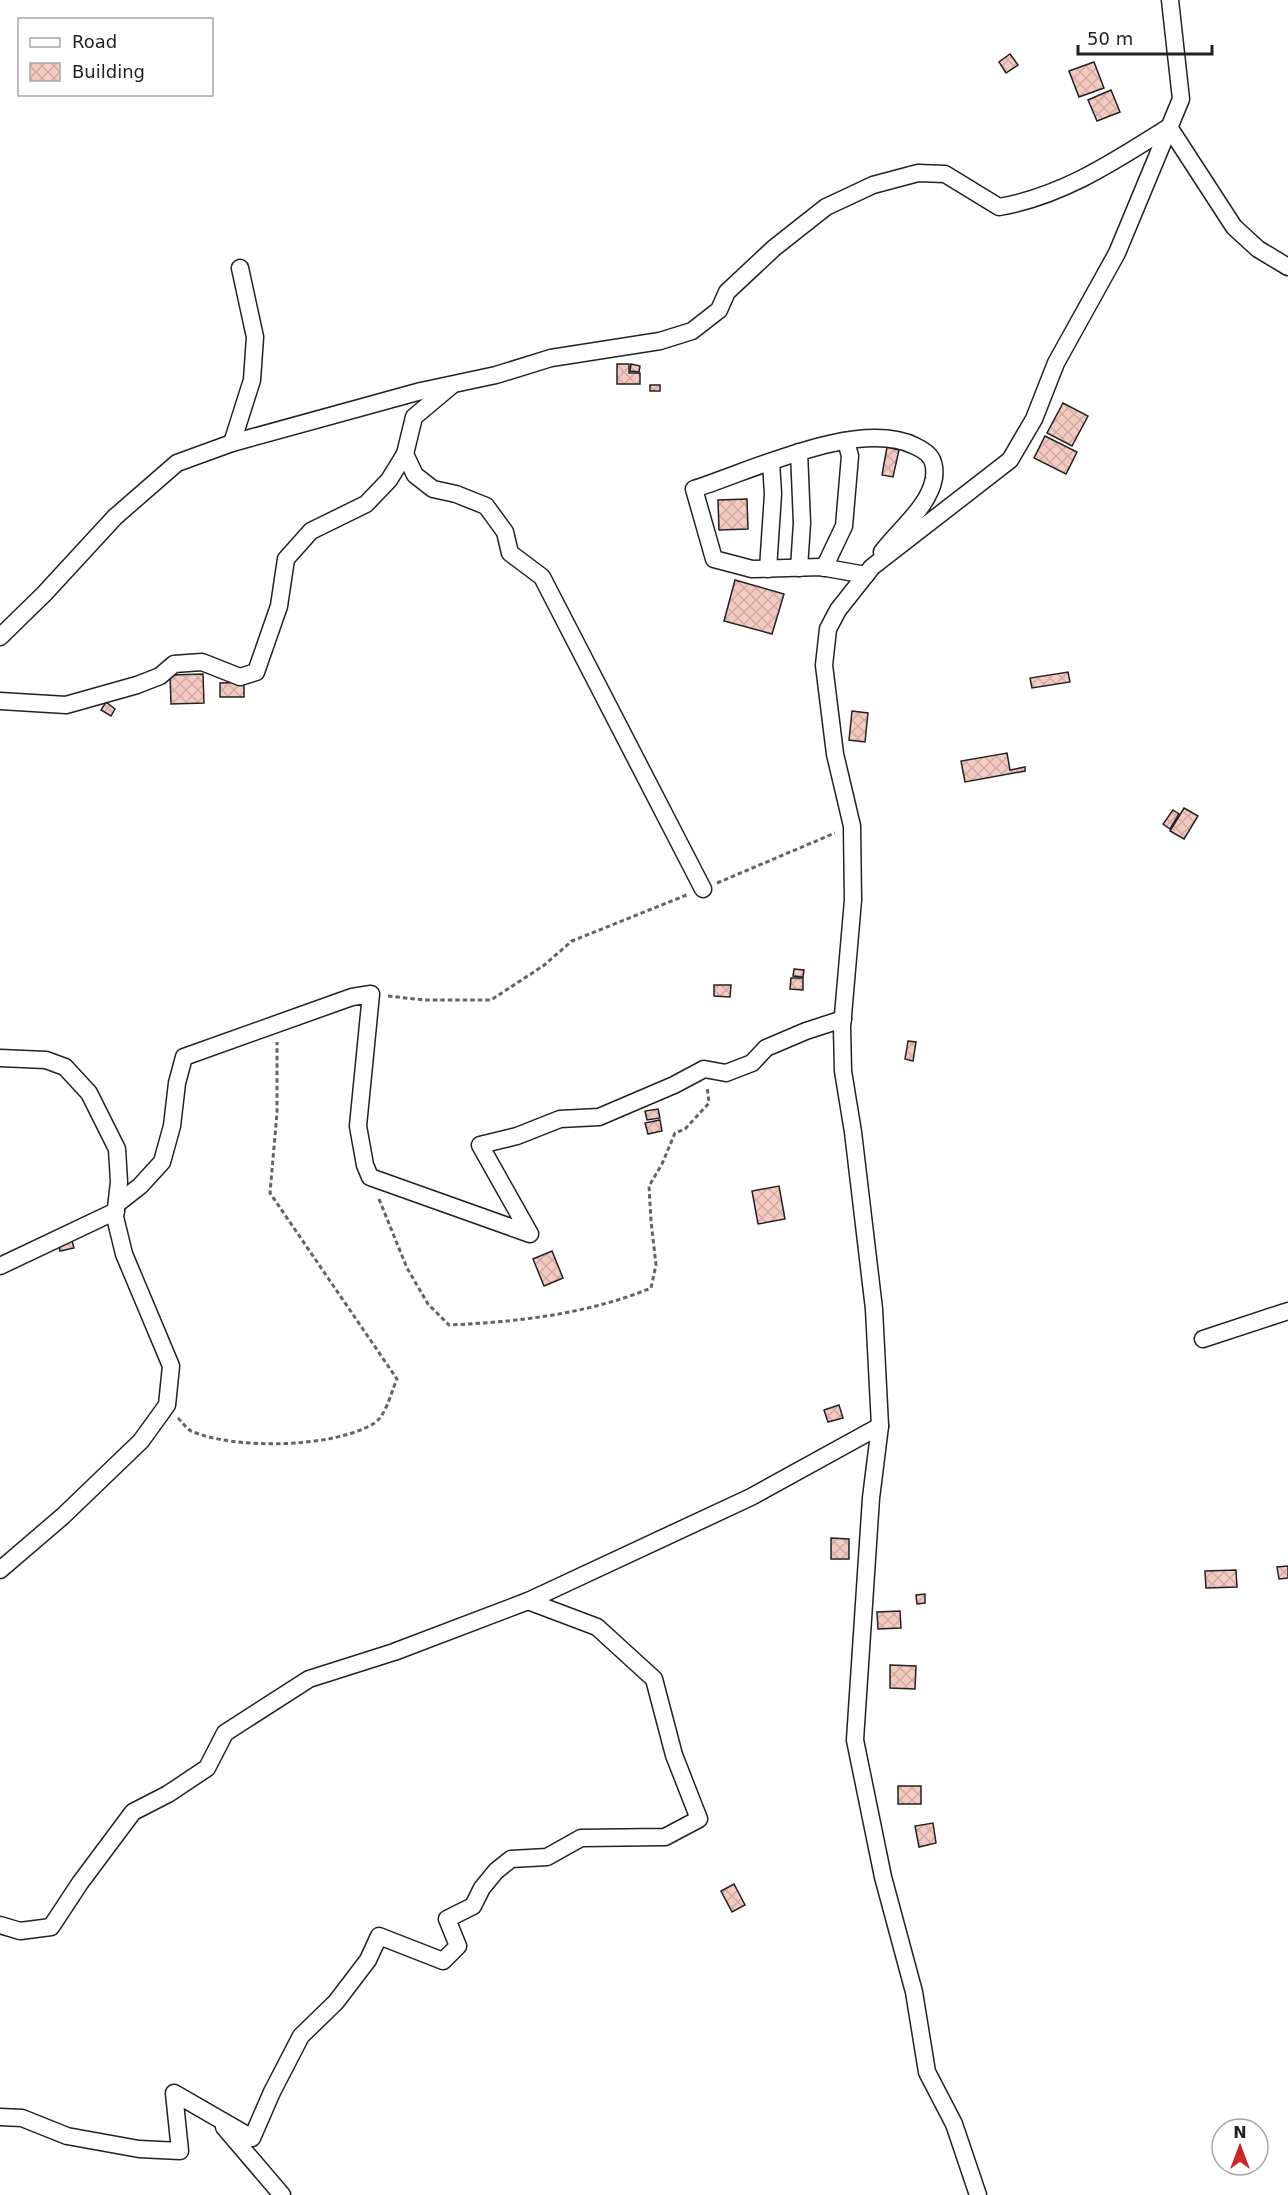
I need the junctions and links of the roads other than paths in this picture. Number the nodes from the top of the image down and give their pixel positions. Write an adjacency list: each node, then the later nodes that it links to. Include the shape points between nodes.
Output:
1 (1170, 0): 2 (street, via 1181,99)
2 (1169, 127): 3 (street, via 1234,227 1258,249); 5 (street, via 1066,188 1024,203 999,207 945,174 918,173 873,185 826,207 774,248 727,292 719,310 692,331 660,341 551,358); 14 (street, via 1117,253 1056,363 1034,419 1011,460)
3 (1288, 267)
4 (240, 268): 7 (street, via 255,337 252,380)
5 (454, 384): 7 (street); 9 (street, via 414,417)
6 (846, 441): 8 (street); 12 (street, via 850,456 844,526); 14 (street, via 904,440 927,452 934,465 933,480 923,504)
7 (232, 443): 15 (street, via 177,463 115,517)
8 (799, 452): 10 (street); 11 (street)
9 (405, 454): 16 (street, via 389,480 366,504 311,531 286,559 279,606 256,672 240,677 202,662 174,664 160,676 137,685 66,705); 17 (street, via 415,475 433,489 486,506 505,532 510,553 542,578)
10 (771, 462): 13 (street); 13 (street, via 694,489 714,559)
11 (799, 568): 12 (street); 13 (street)
12 (824, 568): 14 (street)
13 (768, 569)
14 (869, 571): 18 (street, via 828,628 824,665 835,754 852,826 853,900)
15 (0, 637)
16 (0, 701)
17 (703, 889)
18 (843, 1019): 20 (street, via 766,1048 752,1063 726,1073 704,1069 599,1117 560,1119 480,1145 530,1234 370,1178 358,1125 371,994 352,997 184,1057 162,1162); 24 (street, via 843,1071 874,1309)
19 (0, 1058): 20 (street, via 46,1060 65,1067 89,1094 117,1149)
20 (116, 1208): 21 (street); 25 (street, via 124,1254 171,1366 167,1406 141,1441)
21 (0, 1266)
22 (1288, 1311): 23 (street)
23 (1203, 1339)
24 (880, 1426): 26 (street, via 750,1497); 31 (street, via 871,1498 855,1740 883,1877 914,1992 927,2072 954,2124)
25 (0, 1570)
26 (528, 1600): 27 (street, via 309,1680 225,1733 207,1768 133,1812 51,1927 20,1931); 28 (street, via 597,1627 654,1680 674,1755 699,1819 665,1837 581,1838 547,1857 511,1859 496,1871 472,1906 447,1919 458,1946 443,1961 379,1936 368,1960 336,2002 301,2036 252,2138)
27 (0, 1925)
28 (174, 2093): 29 (street, via 180,2151 139,2149 66,2136 22,2118); 30 (street, via 223,2127)
29 (0, 2117)
30 (282, 2195)
31 (978, 2195)

